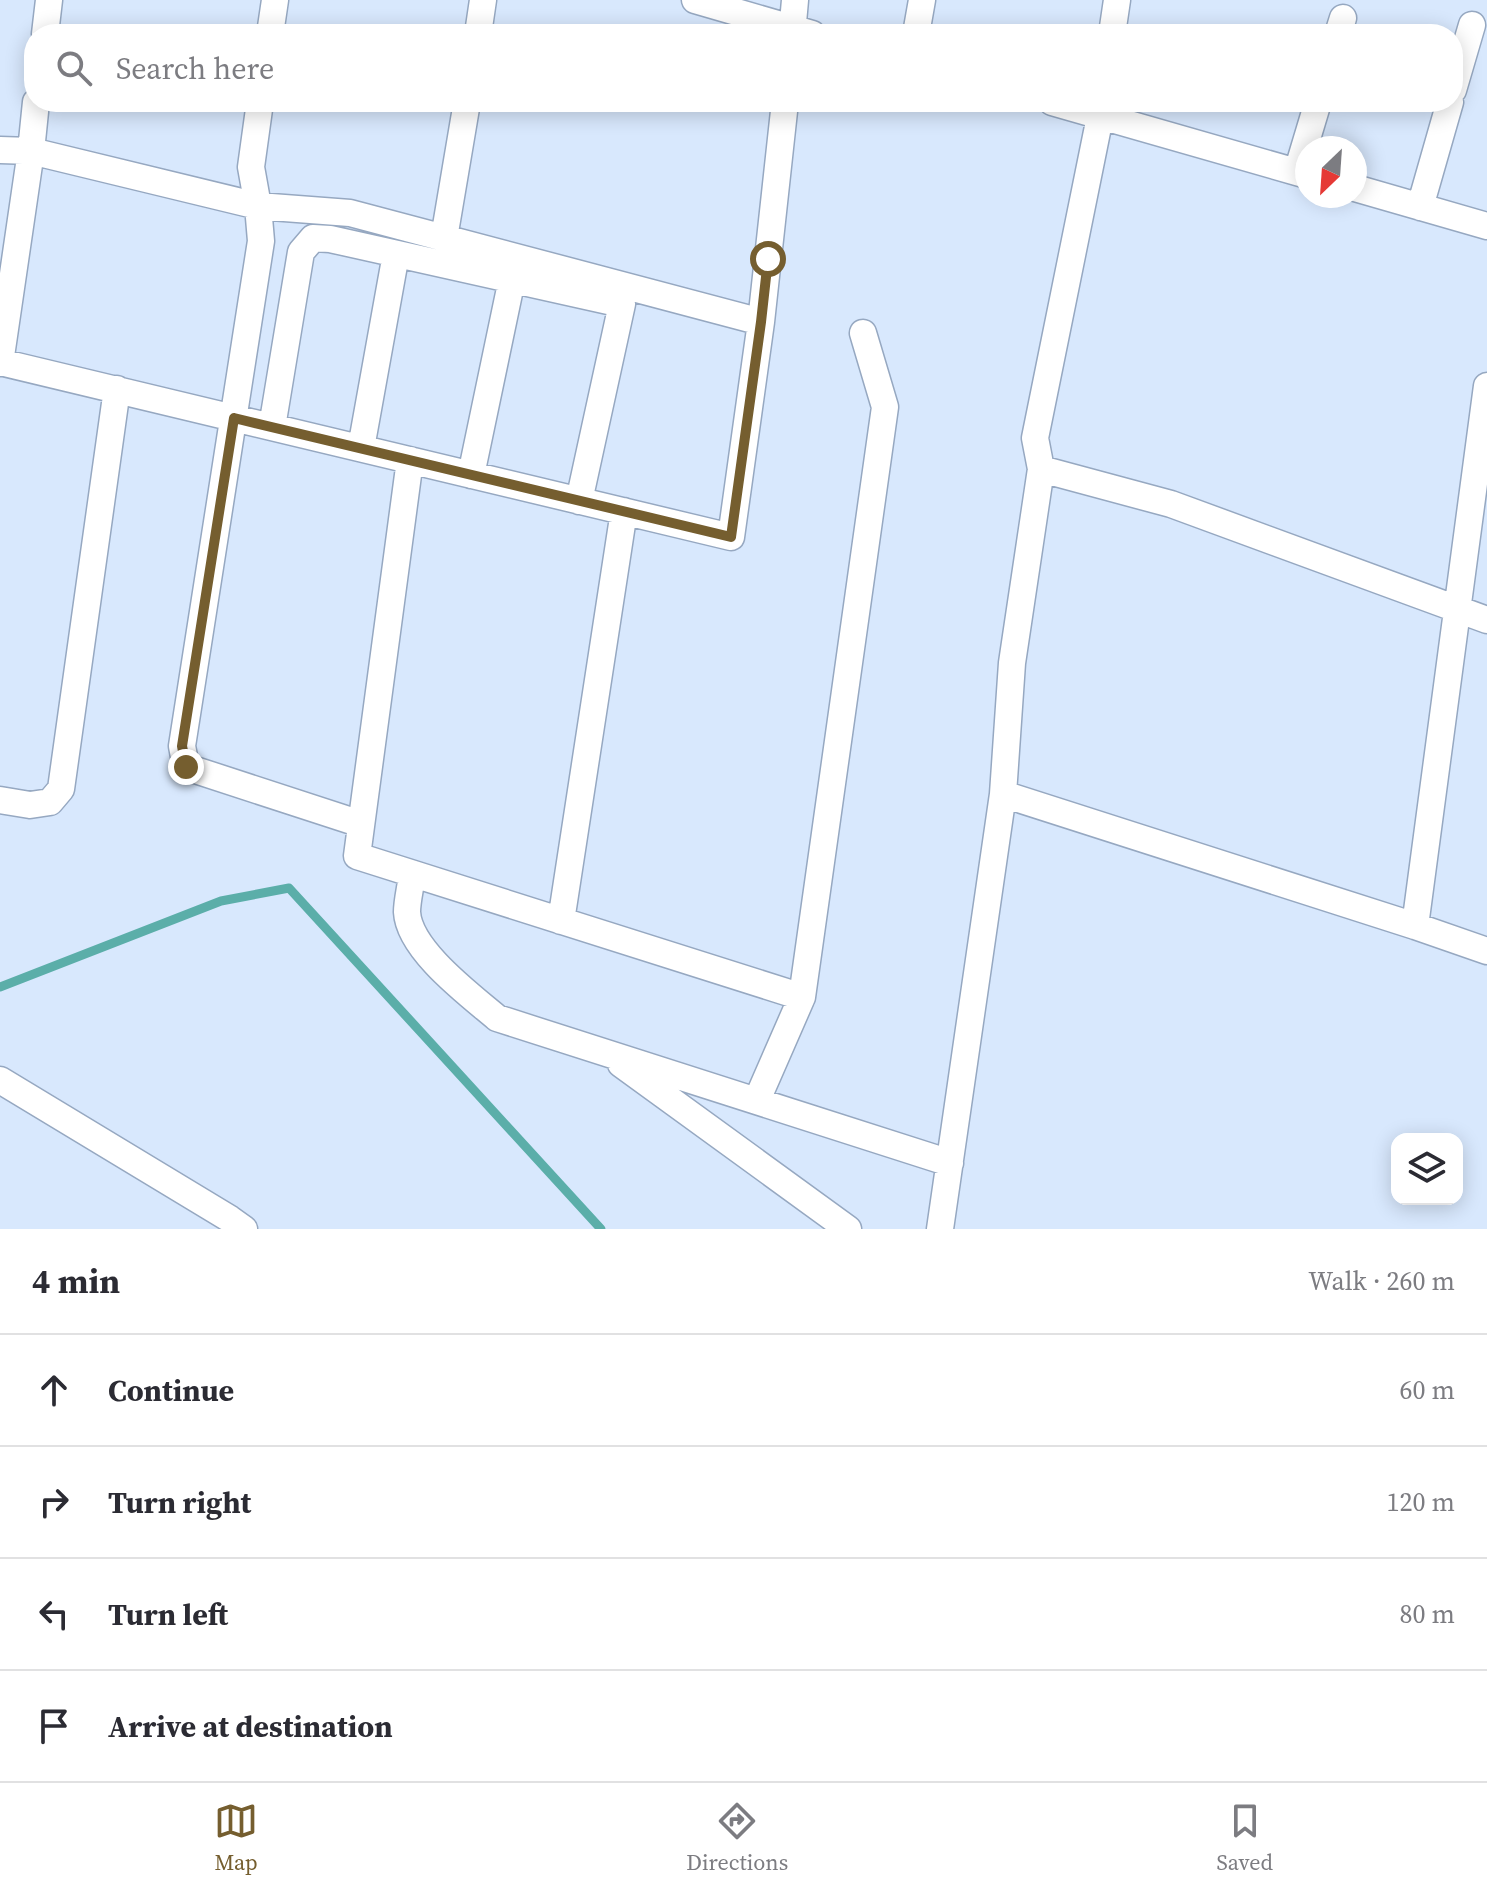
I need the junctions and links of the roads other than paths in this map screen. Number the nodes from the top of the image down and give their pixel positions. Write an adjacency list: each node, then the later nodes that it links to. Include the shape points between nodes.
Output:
1 (49, 0): 8 (street)
2 (275, 0): 9 (street)
3 (483, 0): 10 (street)
4 (695, 0): 11 (street)
5 (795, 0): 12 (street)
6 (922, 0): 13 (street)
7 (1117, 0): 14 (street)
8 (46, 24)
9 (271, 24)
10 (479, 24)
11 (773, 24)
12 (798, 24)
13 (918, 24)
14 (1113, 24)
15 (1472, 25): 16 (street)
16 (1463, 56)
17 (35, 112): 27 (street)
18 (259, 112): 30 (street, via 251,167)
19 (465, 112): 33 (street)
20 (784, 112): 36 (street)
21 (1101, 112): 45 (street, via 1035,438)
22 (1111, 112): 28 (street)
23 (1316, 112): 25 (street)
24 (1447, 112): 31 (street)
25 (1310, 136)
26 (0, 150): 27 (street)
27 (31, 151): 30 (street); 38 (street)
28 (1295, 171)
29 (1367, 192): 31 (street)
30 (258, 206): 33 (street, via 350,213); 41 (street, via 261,241)
31 (1420, 207): 32 (street)
32 (1487, 226)
33 (444, 238): 36 (street)
34 (396, 254): 35 (street); 42 (street, via 313,238 301,252); 43 (street)
35 (512, 279): 46 (street); 47 (street, via 622,304)
36 (761, 322): 48 (street, via 731,537)
37 (863, 333): 58 (street, via 885,407)
38 (0, 362): 40 (street)
39 (1487, 386): 49 (street)
40 (117, 389): 41 (street); 52 (street, via 61,789 50,802)
41 (234, 418): 42 (street); 53 (street, via 182,746 186,767)
42 (272, 427): 43 (street)
43 (361, 448): 44 (street)
44 (410, 460): 46 (street); 53 (street)
45 (1041, 469): 49 (street, via 1171,504); 51 (street, via 1012,663)
46 (471, 475): 47 (street)
47 (579, 501): 48 (street)
48 (624, 511): 55 (street)
49 (1457, 610): 50 (street); 56 (street)
50 (1487, 620)
51 (1003, 794): 56 (street); 62 (street)
52 (0, 800)
53 (361, 824): 54 (street, via 357,856)
54 (412, 874): 55 (street); 59 (street, via 407,915 419,943 446,975 497,1018)
55 (561, 921): 58 (street)
56 (1415, 926): 57 (street)
57 (1487, 951)
58 (802, 997): 61 (street)
59 (604, 1052): 61 (street); 64 (street)
60 (0, 1080): 63 (street)
61 (757, 1100): 62 (street)
62 (950, 1163): 65 (street)
63 (244, 1229)
64 (848, 1229)
65 (940, 1229)

